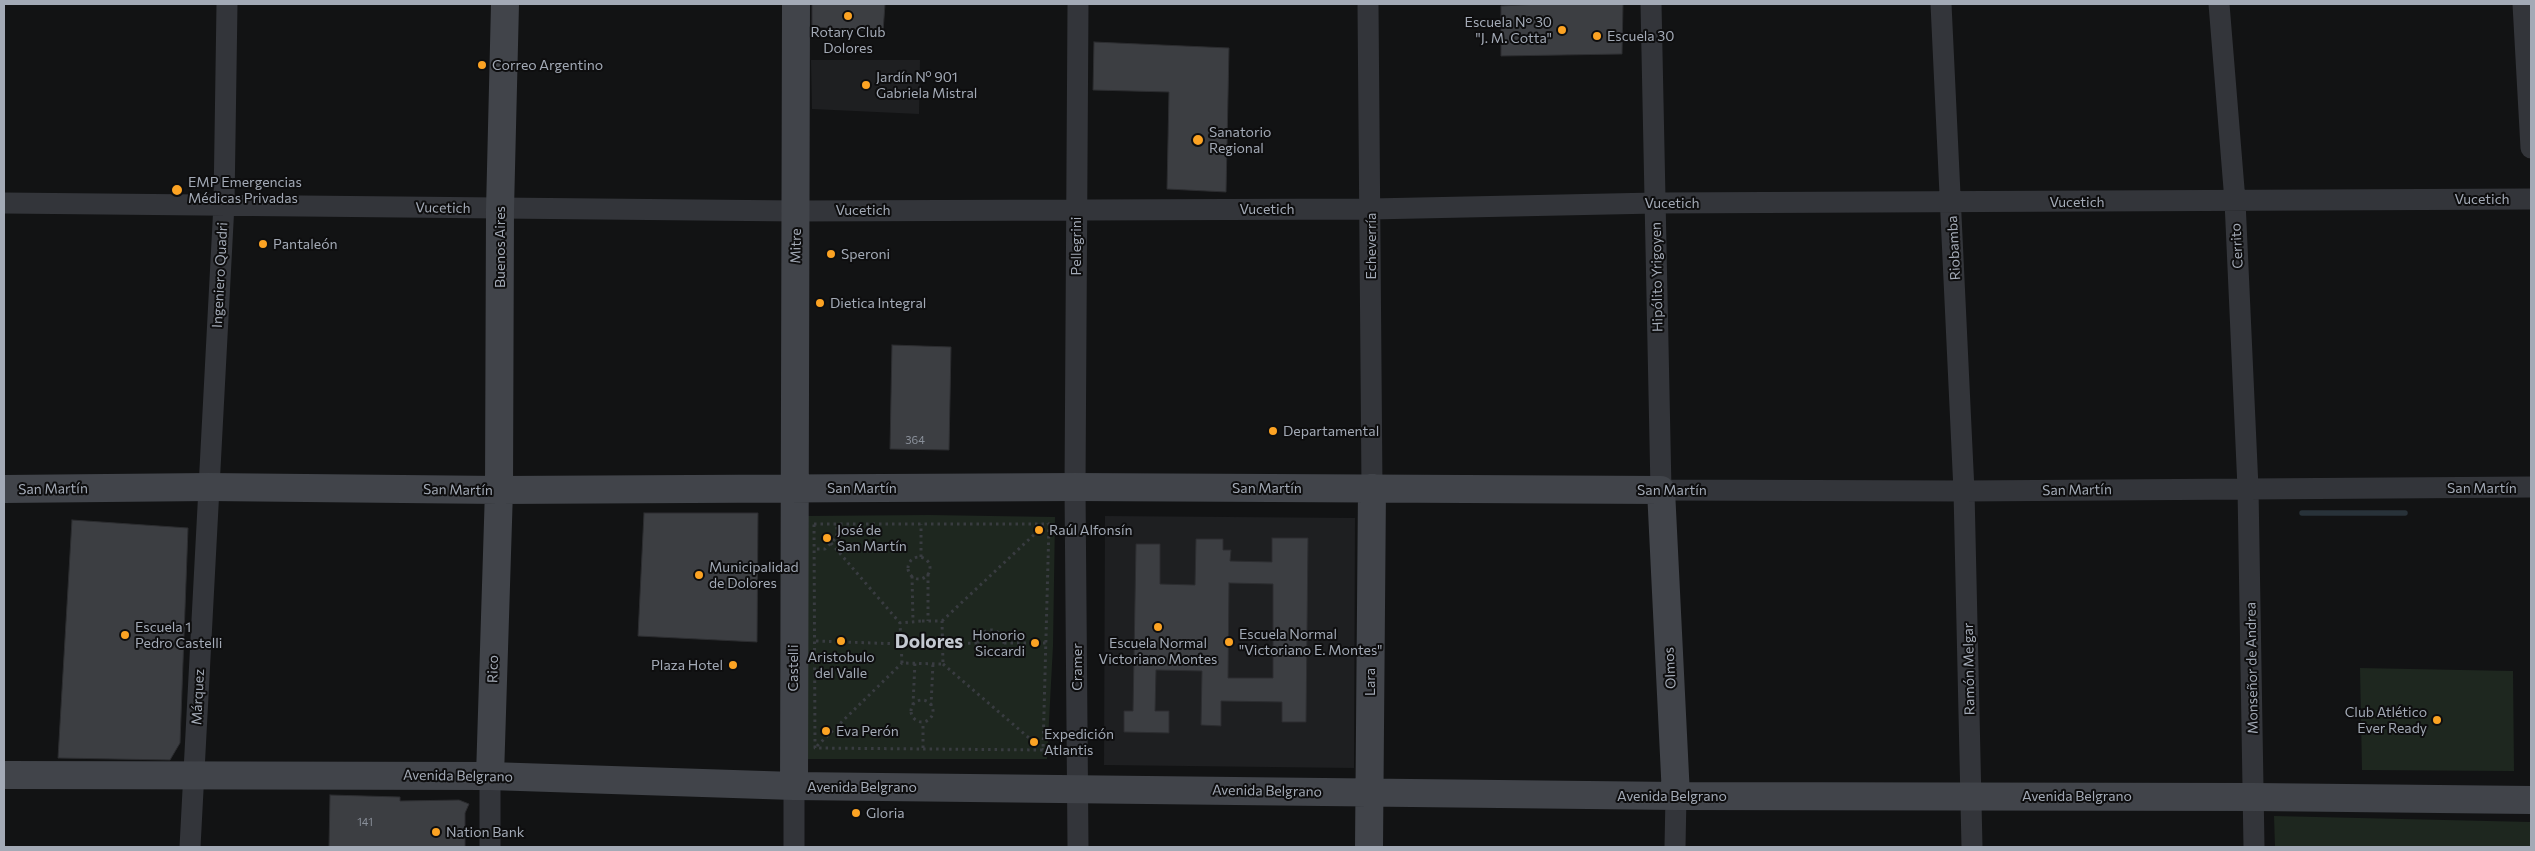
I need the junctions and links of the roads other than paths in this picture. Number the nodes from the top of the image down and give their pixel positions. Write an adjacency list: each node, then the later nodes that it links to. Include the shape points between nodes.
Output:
1 (227, 4): 16 (street, Ingeniero Quadri)
2 (505, 4): 19 (main road, Buenos Aires)
3 (796, 4): 20 (main road, Mitre)
4 (1078, 4): 17 (street, Pellegrini)
5 (1368, 4): 18 (street, Echeverría)
6 (1651, 4): 15 (street, Hipólito Yrigoyen)
7 (1941, 4): 13 (street, Riobamba)
8 (2219, 4): 12 (street, Cerrito)
9 (2523, 4): 10 (street)
10 (2531, 148)
11 (2531, 199): 12 (street, Vucetich)
12 (2235, 201): 13 (street, Vucetich); 25 (street, Cerrito)
13 (1952, 202): 15 (street, Vucetich); 30 (street, Riobamba)
14 (4, 203): 16 (street, Vucetich)
15 (1656, 203): 18 (street, Vucetich); 29 (street, Hipólito Yrigoyen)
16 (224, 204): 19 (street, Vucetich); 21 (street, Ingeniero Quadri)
17 (1077, 209): 18 (street, Vucetich); 20 (street, Vucetich); 22 (street, Pellegrini)
18 (1371, 209): 24 (street, Echeverría)
19 (500, 210): 20 (street, Vucetich); 28 (main road, Buenos Aires)
20 (797, 211): 27 (main road, Mitre)
21 (209, 487): 26 (main road, San Martín); 28 (main road, San Martín); 32 (street, Márquez)
22 (1075, 487): 24 (main road, San Martín); 27 (main road, San Martín); 35 (street, Cramer)
23 (2531, 487): 25 (street, San Martín)
24 (1372, 488): 29 (main road, San Martín); 36 (main road, Lara)
25 (2248, 488): 30 (street, San Martín); 39 (street, Monseñor de Andrea)
26 (4, 489)
27 (793, 489): 28 (main road, San Martín); 34 (main road, Castelli)
28 (498, 490): 33 (main road, Rico)
29 (1661, 490): 30 (street, San Martín); 37 (main road, Olmos)
30 (1964, 491): 38 (street, Ramón Melgar)
31 (4, 775): 32 (main road, Avenida Belgrano)
32 (194, 776): 33 (main road, Avenida Belgrano); 41 (street, Márquez)
33 (490, 776): 34 (main road, Avenida Belgrano); 42 (street, Rico)
34 (794, 786): 35 (main road, Avenida Belgrano); 43 (street, Castelli)
35 (1078, 789): 36 (main road, Avenida Belgrano); 44 (street, Cramer)
36 (1370, 792): 37 (main road, Avenida Belgrano); 45 (main road, Lara)
37 (1676, 796): 38 (main road, Avenida Belgrano); 46 (street, Olmos)
38 (1972, 796): 39 (main road, Avenida Belgrano); 47 (street, Ramón Melgar)
39 (2255, 797): 40 (main road, Avenida Belgrano); 48 (street, Monseñor de Andrea)
40 (2531, 800)
41 (190, 847)
42 (490, 847)
43 (794, 847)
44 (1078, 847)
45 (1369, 847)
46 (1675, 847)
47 (1972, 847)
48 (2254, 847)

